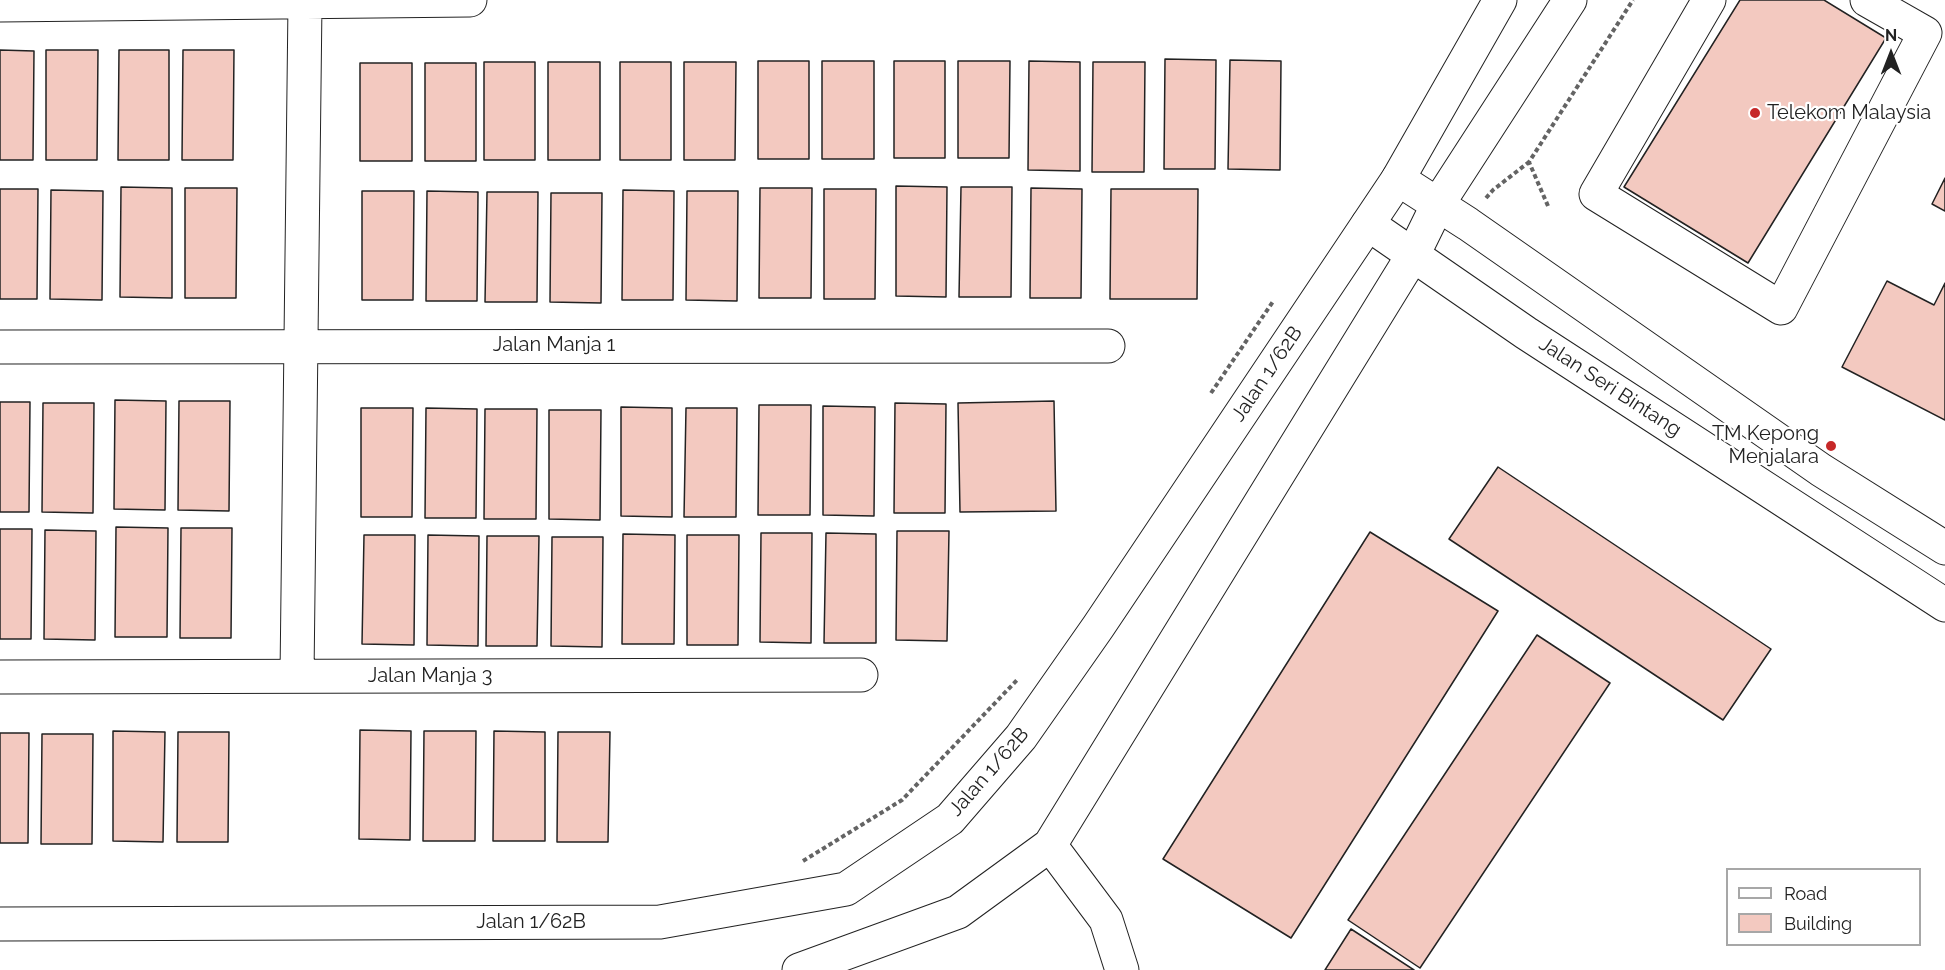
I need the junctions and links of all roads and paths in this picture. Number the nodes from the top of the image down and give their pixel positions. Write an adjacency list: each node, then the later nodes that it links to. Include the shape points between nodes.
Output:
1 (470, 0): 7 (street)
2 (1500, 0): 9 (street, Jalan 1/62B)
3 (1570, 0): 10 (street)
4 (1633, 0): 11 (path, via 1529,162)
5 (1709, 0): 6 (street, via 1596,194 1781,308 1926,33)
6 (1867, 0)
7 (304, 3): 8 (street); 15 (street)
8 (0, 5)
9 (1398, 179): 10 (street); 12 (street, Jalan 1/62B)
10 (1438, 204): 13 (street); 19 (street, via 1821,470)
11 (1548, 206)
12 (1368, 224): 13 (street, Jalan Seri Bintang); 27 (street, Jalan 1/62B, via 1021,737 950,819 846,890 660,922)
13 (1413, 255): 20 (street, Jalan Seri Bintang, via 1526,333); 25 (street)
14 (1280, 292): 18 (path)
15 (301, 345): 16 (street, Jalan Manja 1); 17 (street, Jalan Manja 1); 23 (street)
16 (1108, 346)
17 (0, 348)
18 (1211, 394)
19 (1945, 548)
20 (1945, 605)
21 (1026, 670): 26 (path, via 902,800)
22 (861, 675): 23 (street, Jalan Manja 3)
23 (297, 676): 24 (street, Jalan Manja 3)
24 (0, 677)
25 (1050, 845): 28 (street, via 958,912); 29 (street, via 1106,920)
26 (797, 865)
27 (0, 924)
28 (800, 970)
29 (1122, 970)

